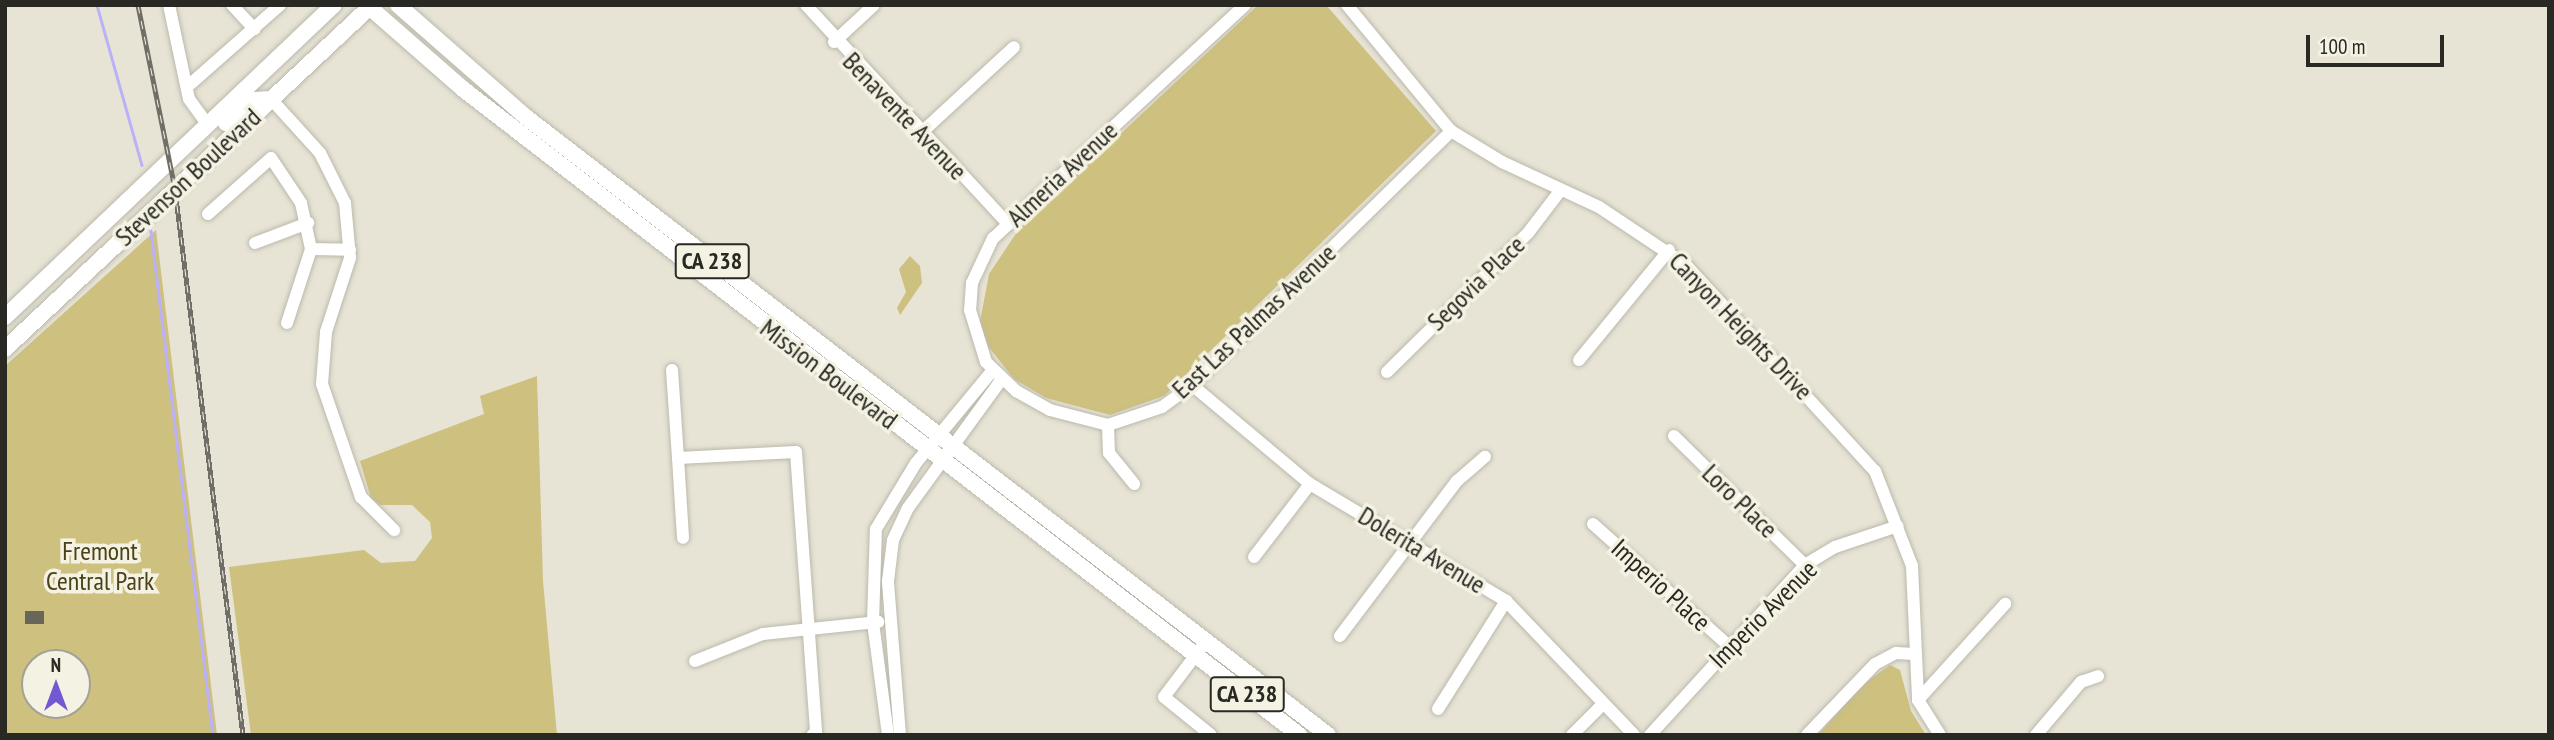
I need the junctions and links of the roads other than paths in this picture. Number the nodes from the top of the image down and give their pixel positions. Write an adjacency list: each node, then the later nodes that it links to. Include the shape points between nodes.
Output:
1 (169, 5): 14 (street)
2 (232, 5): 11 (street)
3 (280, 5): 11 (street)
4 (398, 5): 38 (main road, Mission Boulevard / CA 238, via 519,112)
5 (806, 5): 12 (street, Benavente Avenue)
6 (874, 5): 12 (street)
7 (1245, 5): 23 (street, Almeria Avenue)
8 (1347, 5): 17 (street, Canyon Heights Drive)
9 (369, 6): 15 (main road, Stevenson Boulevard); 39 (main road, Mission Boulevard / CA 238, via 463,89)
10 (332, 7): 15 (main road, via 317,34 272,79); 16 (main road, Stevenson Boulevard)
11 (254, 29): 14 (street)
12 (834, 42): 18 (street, Benavente Avenue)
13 (1014, 47): 18 (street)
14 (187, 87): 16 (street, via 189,99)
15 (271, 99): 19 (main road, via 250,103 215,133); 26 (street, via 311,141 333,174 347,212); 30 (main road, Stevenson Boulevard)
16 (208, 125): 19 (main road, Stevenson Boulevard)
17 (1451, 131): 20 (street, Canyon Heights Drive); 35 (street, East Las Palmas Avenue)
18 (922, 132): 23 (street, Benavente Avenue)
19 (182, 150): 28 (main road, Stevenson Boulevard)
20 (1560, 191): 27 (street, Canyon Heights Drive, via 1599,206); 33 (street, Segovia Place, via 1528,233)
21 (208, 214): 22 (street, via 271,158 290,180)
22 (308, 223): 24 (street); 25 (street)
23 (1008, 224): 34 (street, Almeria Avenue, via 979,263 970,294 977,336)
24 (255, 243)
25 (312, 249): 26 (street); 29 (street)
26 (350, 250): 47 (street, via 324,342 322,384 361,498)
27 (1669, 250): 31 (street); 46 (street, Canyon Heights Drive, via 1866,461)
28 (5, 317)
29 (287, 324)
30 (5, 349)
31 (1579, 360)
32 (672, 370): 41 (street)
33 (1387, 372)
34 (997, 376): 36 (street, via 1050,410); 38 (street)
35 (1192, 385): 36 (street, East Las Palmas Avenue, via 1161,407); 44 (street, Dolerita Avenue)
36 (1108, 425): 43 (street, via 1109,453)
37 (1674, 436): 51 (street, Loro Place)
38 (947, 440): 39 (street); 42 (street); 58 (main road, Mission Boulevard / CA 238)
39 (929, 450): 42 (main road, Mission Boulevard / CA 238); 55 (street, via 876,529)
40 (1485, 457): 49 (street, via 1457,481)
41 (678, 458): 48 (street); 56 (street, via 796,452)
42 (943, 460): 54 (street, via 908,508 893,540); 60 (main road, Mission Boulevard / CA 238)
43 (1134, 484)
44 (1310, 484): 49 (street, Dolerita Avenue); 50 (street)
45 (1594, 524): 59 (street, Imperio Place)
46 (1898, 526): 51 (street, Imperio Avenue, via 1835,547); 61 (street, Canyon Heights Drive, via 1912,566)
47 (394, 530)
48 (683, 538)
49 (1411, 542): 52 (street, Dolerita Avenue); 57 (street)
50 (1254, 557)
51 (1805, 565): 59 (street, Imperio Avenue)
52 (1506, 601): 65 (street, Dolerita Avenue); 66 (street)
53 (2004, 604): 64 (street)
54 (890, 621): 55 (street); 69 (street)
55 (873, 622): 56 (street); 68 (street)
56 (810, 627): 62 (street, via 763,634); 67 (street, via 816,733)
57 (1340, 636)
58 (1207, 640): 60 (street); 72 (main road, Mission Boulevard / CA 238)
59 (1729, 646): 75 (street, Imperio Avenue)
60 (1196, 654): 70 (street, via 1164,697); 71 (main road, Mission Boulevard / CA 238)
61 (1915, 654): 64 (street, Canyon Heights Drive); 76 (street, via 1896,653 1875,664)
62 (695, 661)
63 (2098, 676): 78 (street, via 2081,682)
64 (1918, 700): 77 (street, Canyon Heights Drive)
65 (1602, 705): 73 (street); 74 (street, Dolerita Avenue)
66 (1438, 709)
67 (812, 735)
68 (888, 735)
69 (900, 735)
70 (1211, 735)
71 (1299, 735)
72 (1328, 735)
73 (1572, 735)
74 (1634, 735)
75 (1650, 735)
76 (1807, 735)
77 (1940, 735)
78 (2036, 735)

